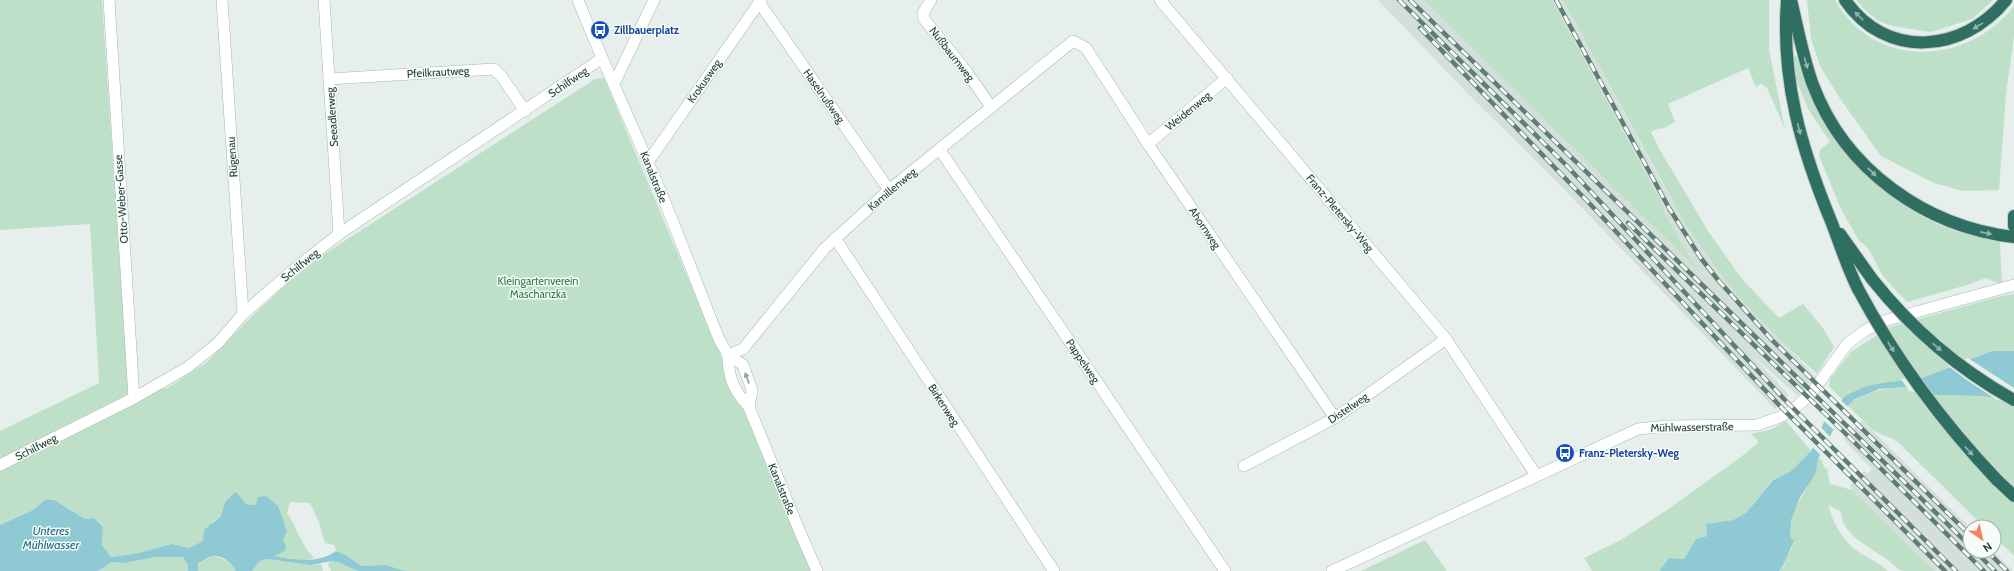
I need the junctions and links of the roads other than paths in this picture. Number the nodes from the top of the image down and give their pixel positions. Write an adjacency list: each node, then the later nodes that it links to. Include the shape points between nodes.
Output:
1 (109, 0): 34 (street, Otto-Weber-Gasse)
2 (222, 0): 31 (street, Rügenau)
3 (324, 0): 16 (street, Seeadlerweg)
4 (578, 0): 14 (street, Kanalstraße)
5 (654, 0): 17 (street)
6 (931, 0): 18 (street, Nußbaumweg, via 923,13 924,19 967,72)
7 (1160, 0): 15 (street, Franz-Pletersky-Weg)
8 (1787, 0): 25 (highway, one-way to 25, via 1785,43 1793,107 1807,160)
9 (1791, 0): 29 (highway, one-way to 29, via 1805,61 1817,95 1835,128 1873,174 1927,212 1981,232)
10 (1845, 0): 11 (highway, one-way to 10, via 1986,22 1972,31 1957,37 1929,42 1911,42 1878,31 1864,22)
11 (2006, 0)
12 (760, 1): 22 (street, Krokusweg); 23 (street, Haselnußweg)
13 (1073, 41): 18 (street, Kamillenweg); 20 (street, Ahornweg, via 1086,48)
14 (601, 60): 17 (street, Kanalstraße); 19 (street, Schilfweg)
15 (1227, 78): 20 (street, Weidenweg); 32 (street, Franz-Pletersky-Weg)
16 (330, 79): 19 (street, Pfeilkrautweg, via 494,69 502,76); 27 (street, Seeadlerweg)
17 (614, 84): 22 (street, Kanalstraße)
18 (991, 108): 21 (street, Kamillenweg)
19 (525, 112): 27 (street, Schilfweg)
20 (1148, 144): 37 (street, Ahornweg)
21 (940, 150): 23 (street, Kamillenweg); 44 (street, Pappelweg)
22 (648, 162): 33 (street, Kanalstraße, via 718,339)
23 (889, 190): 28 (street, Kamillenweg)
24 (2014, 216): 26 (highway)
25 (1831, 222): 35 (highway, one-way to 35, bridge, via 1872,279 1909,322 1950,358 1981,381); 41 (highway, one-way to 41, bridge, via 1848,269 1889,344 1916,384 1964,445)
26 (2014, 226)
27 (339, 234): 31 (street, Schilfweg)
28 (835, 238): 33 (street, Kamillenweg, via 743,349); 43 (street, Birkenweg)
29 (2014, 238)
30 (2014, 285): 40 (street, Mühlwasserstraße, via 1887,320 1866,330 1848,343 1811,394 1780,417 1757,425 1638,429)
31 (243, 314): 34 (street, Schilfweg, via 218,343 188,367)
32 (1446, 339): 37 (street, Distelweg); 40 (street, Franz-Pletersky-Weg)
33 (728, 355): 36 (street, Kanalstraße, via 728,372 739,397); 36 (street, Kanalstraße, one-way to 33, via 752,390 743,365)
34 (134, 398): 38 (street, Schilfweg)
35 (2014, 400)
36 (749, 407): 42 (street, Kanalstraße)
37 (1335, 418): 39 (street, Distelweg)
38 (0, 465)
39 (1244, 466)
40 (1536, 475): 45 (street, Mühlwasserstraße)
41 (2014, 496)
42 (817, 571)
43 (1054, 571)
44 (1226, 571)
45 (1332, 571)

